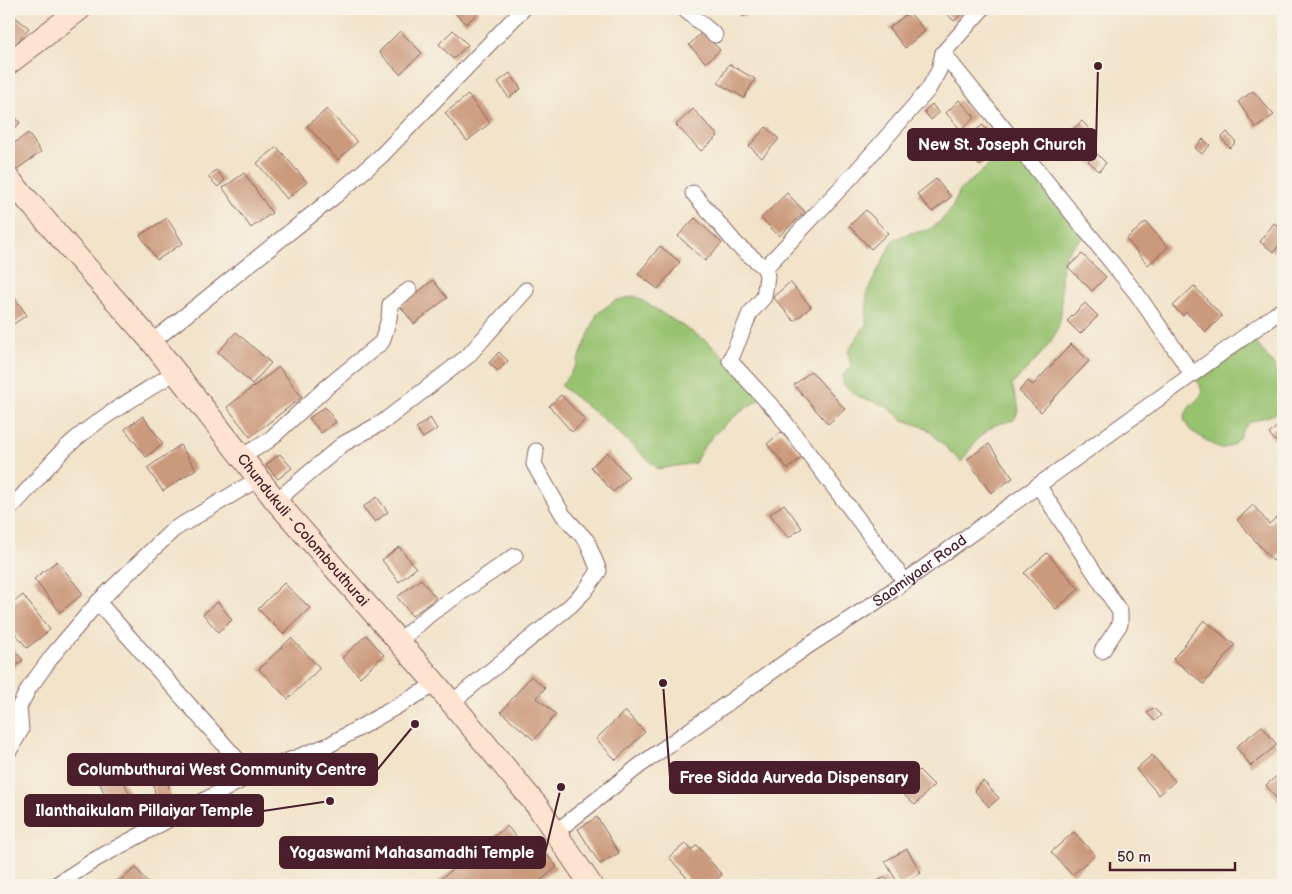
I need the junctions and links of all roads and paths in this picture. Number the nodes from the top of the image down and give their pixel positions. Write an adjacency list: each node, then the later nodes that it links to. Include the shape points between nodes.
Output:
1 (80, 9): 7 (main road)
2 (523, 9): 14 (street, via 382,156)
3 (684, 9): 5 (street)
4 (982, 9): 6 (street)
5 (714, 36)
6 (942, 53): 10 (street, via 939,70 928,90); 16 (street, via 1137,294)
7 (9, 63)
8 (9, 179): 14 (main road, Chundukuli - Colombouthurai)
9 (693, 194): 10 (street, via 737,245)
10 (765, 268): 24 (street, via 764,297 750,313 730,361 778,413)
11 (409, 290): 18 (street, via 390,304 382,342 268,441)
12 (526, 290): 21 (street, via 468,356 383,422 343,444)
13 (1283, 309): 16 (street, Saamiyaar Road)
14 (152, 342): 15 (main road, Chundukuli - Colombouthurai)
15 (176, 372): 18 (main road, Chundukuli - Colombouthurai); 22 (street, via 71,443)
16 (1192, 374): 20 (street, Saamiyaar Road)
17 (536, 451): 29 (street, via 534,464 563,515 587,541 599,571 570,606)
18 (242, 457): 19 (main road, Chundukuli - Colombouthurai)
19 (258, 479): 21 (main road, Chundukuli - Colombouthurai); 25 (street, via 174,530)
20 (1038, 485): 24 (street, Saamiyaar Road); 27 (street, via 1120,612 1120,624)
21 (276, 501): 26 (main road, Chundukuli - Colombouthurai)
22 (9, 509)
23 (514, 556): 26 (street, via 430,614)
24 (904, 580): 32 (street, Saamiyaar Road, via 639,766)
25 (98, 602): 30 (street, via 29,688 19,707 21,730); 31 (street)
26 (399, 642): 28 (main road, Chundukuli - Colombouthurai)
27 (1102, 651)
28 (436, 684): 29 (main road, Chundukuli - Colombouthurai); 31 (street, via 330,745)
29 (450, 704): 32 (main road, Chundukuli - Colombouthurai)
30 (9, 751)
31 (251, 775): 33 (street, via 96,859)
32 (556, 832): 34 (main road, Chundukuli - Colombouthurai)
33 (56, 885)
34 (591, 885)

